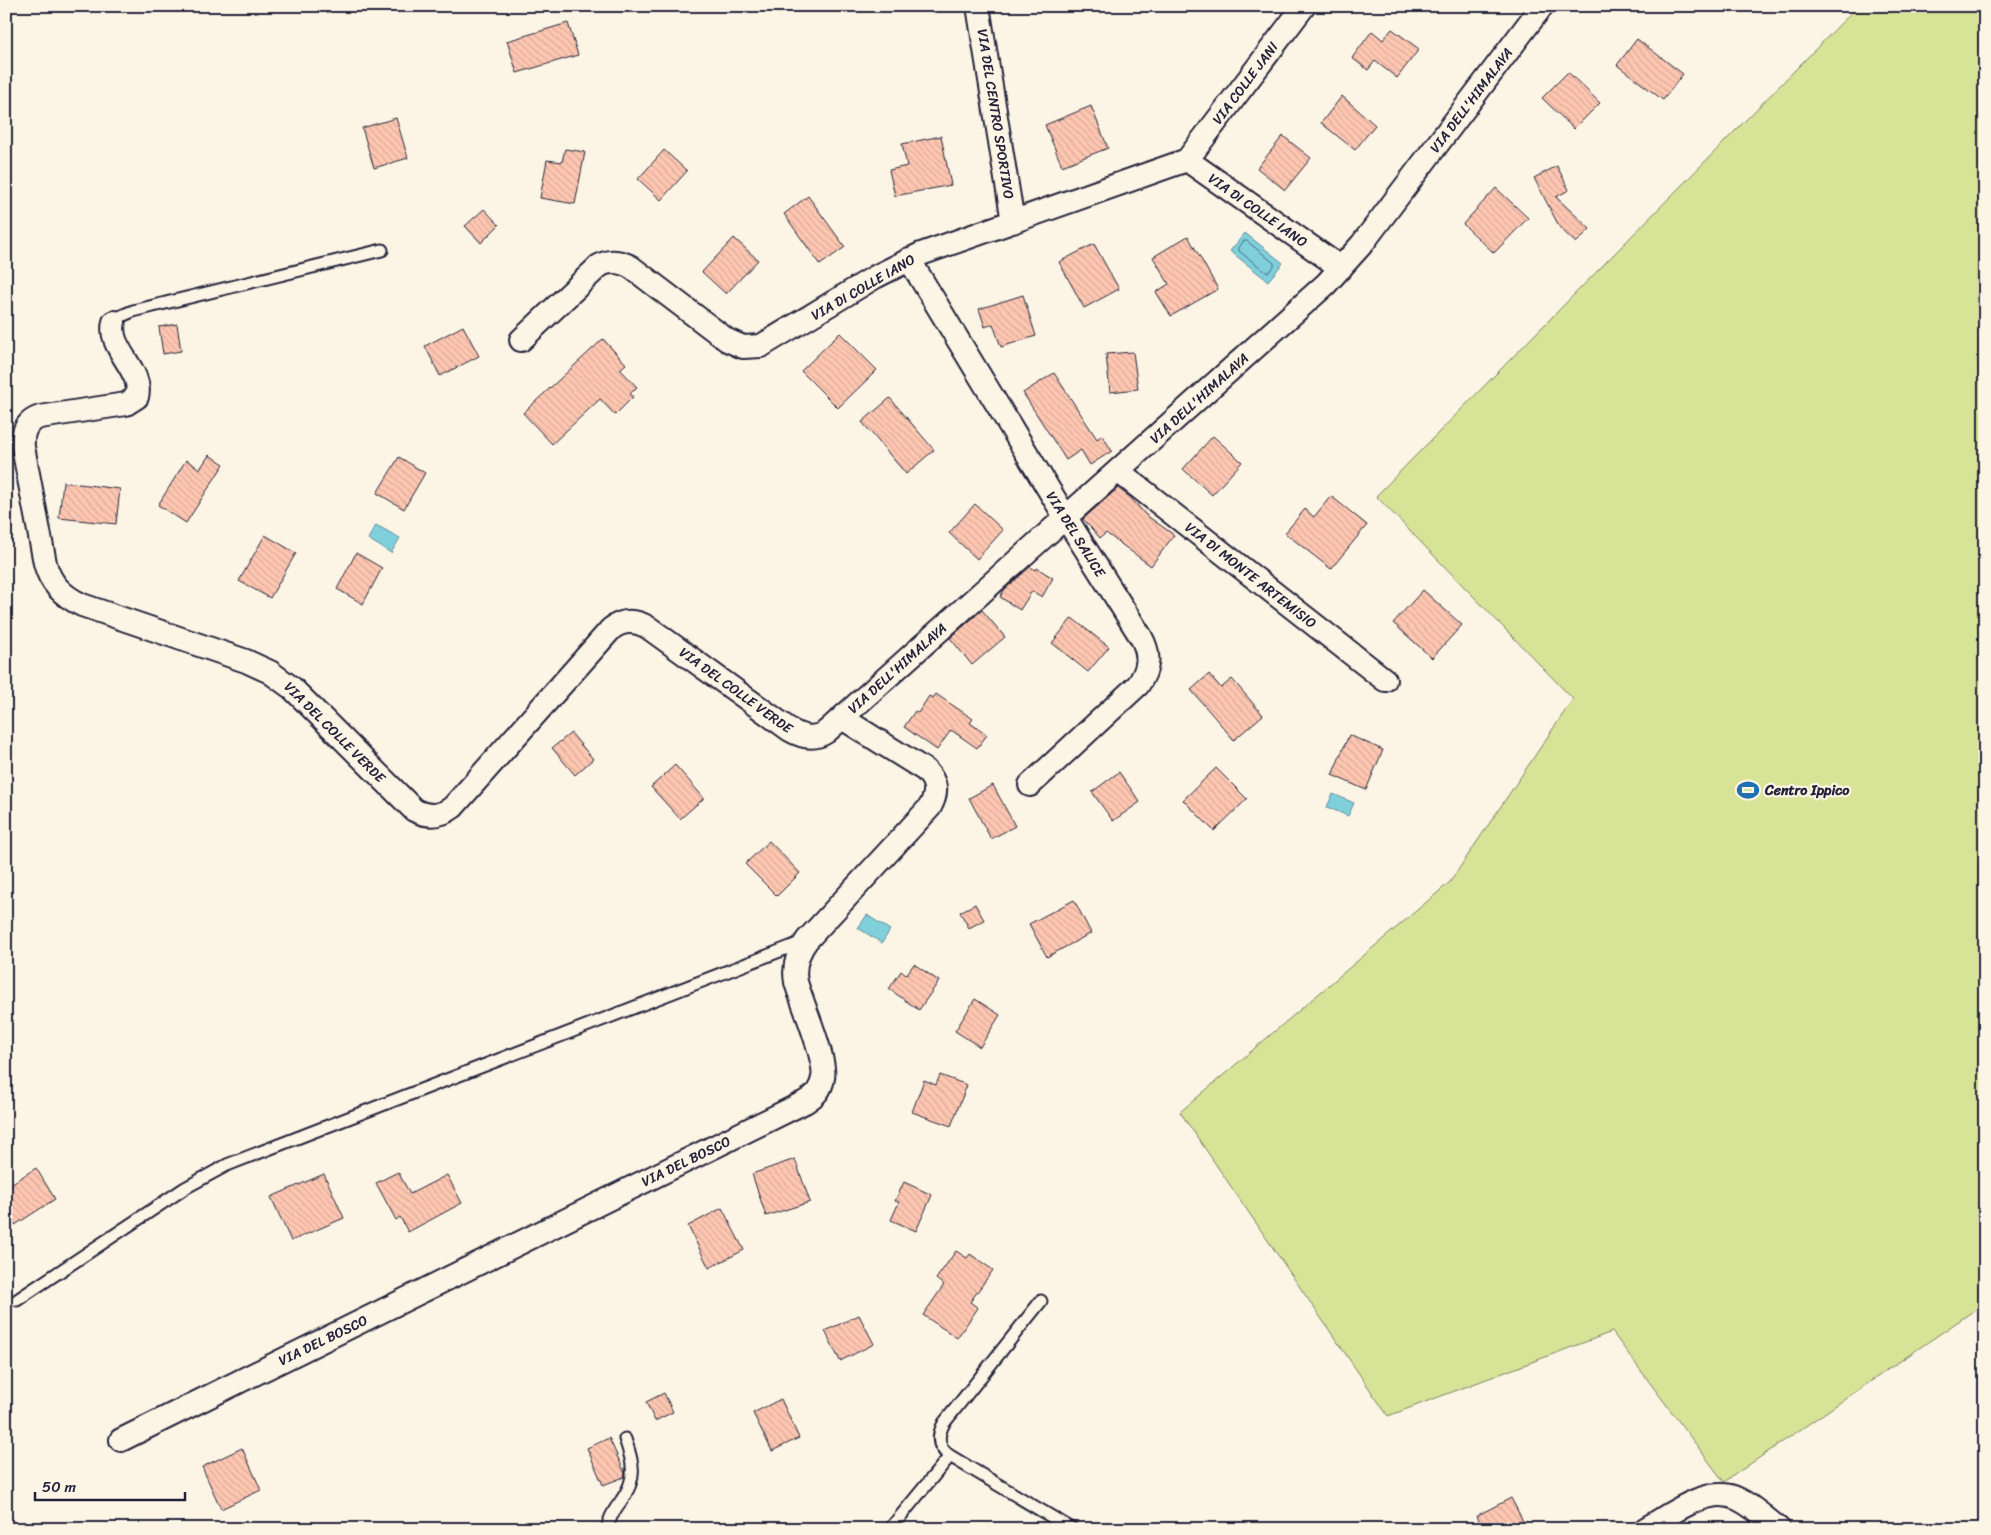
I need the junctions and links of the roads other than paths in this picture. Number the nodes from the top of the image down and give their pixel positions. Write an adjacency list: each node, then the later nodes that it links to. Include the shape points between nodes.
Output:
1 (978, 6): 5 (street, VIA DEL CENTRO SPORTIVO)
2 (1304, 6): 4 (street, VIA COLLE JANI)
3 (1542, 6): 8 (street, VIA DELL'HIMALAYA)
4 (1187, 160): 5 (street, VIA DI COLLE IANO); 8 (street, VIA DI COLLE IANO)
5 (1013, 222): 7 (street, VIA DI COLLE IANO)
6 (382, 250): 9 (lane, via 133,311)
7 (909, 259): 10 (street, VIA DI COLLE IANO, via 865,282 767,344 751,348 728,340 631,267 607,262 595,269); 12 (street, VIA DEL SALICE)
8 (1341, 268): 11 (street, VIA DELL'HIMALAYA)
9 (114, 322): 15 (street, VIA DEL COLLE VERDE, via 114,336 138,384 137,397 126,404 40,417 29,422 24,430 23,447 45,563 52,580 63,594 82,605 246,660 278,677 299,694 414,810 435,816 453,807 612,630 626,621 648,628 784,726)
10 (521, 340)
11 (1118, 471): 12 (street, VIA DELL'HIMALAYA); 13 (street, VIA DI MONTE ARTEMISIO)
12 (1066, 518): 14 (street, VIA DELL'HIMALAYA); 16 (street, VIA DEL SALICE, via 1141,637 1147,650 1148,665 1138,685)
13 (1384, 680)
14 (842, 718): 15 (street, VIA DELL'HIMALAYA, via 822,734); 17 (street, VIA DEL BOSCO, via 925,770 933,779 936,790 930,807)
15 (806, 736)
16 (1030, 785)
17 (807, 940): 18 (lane, via 227,1165 185,1188); 21 (street, VIA DEL BOSCO, via 798,956 795,976 824,1071 816,1095)
18 (17, 1300)
19 (1041, 1301): 22 (lane, via 941,1429 939,1442)
20 (625, 1439): 23 (lane, via 632,1458 632,1477 626,1494 610,1516)
21 (121, 1440)
22 (950, 1456): 24 (lane); 25 (lane)
23 (607, 1529)
24 (890, 1529)
25 (1072, 1529)
26 (1645, 1529): 27 (street, via 1698,1499 1719,1494 1736,1498)
27 (1779, 1529)

